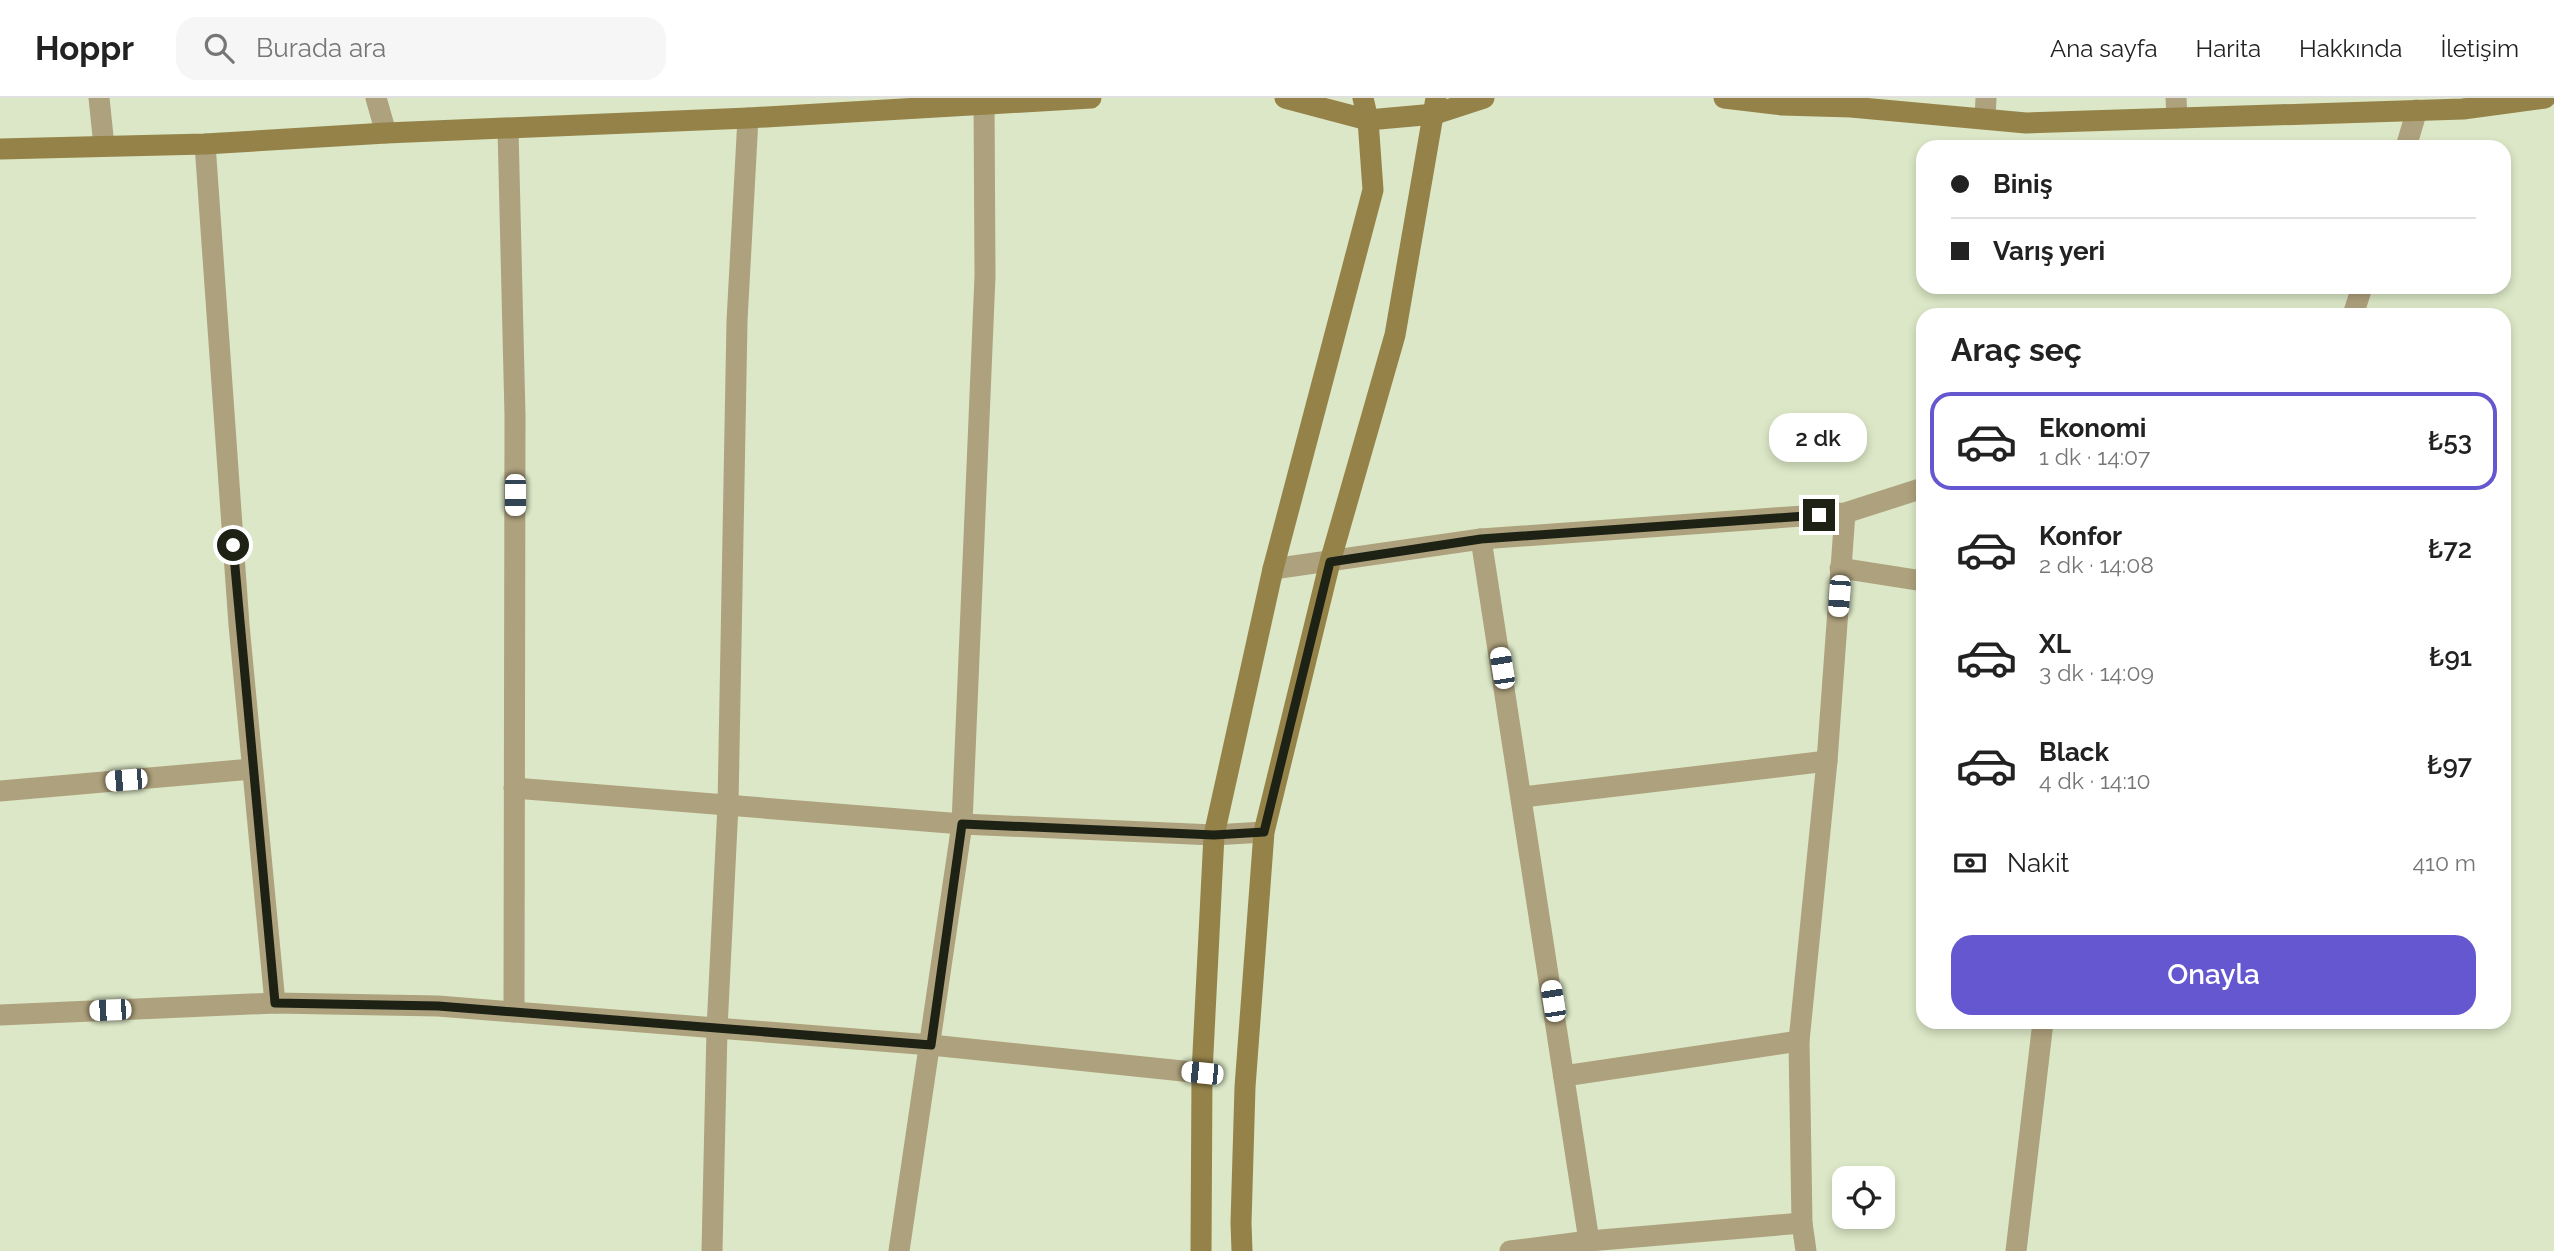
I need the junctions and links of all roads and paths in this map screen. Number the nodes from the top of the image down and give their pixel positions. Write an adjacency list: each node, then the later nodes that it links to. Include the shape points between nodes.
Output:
1 (99, 98): 22 (street)
2 (376, 98): 19 (street)
3 (1091, 98): 9 (main road)
4 (1285, 98): 17 (main road)
5 (1363, 98): 17 (main road)
6 (1484, 98): 12 (main road)
7 (1724, 98): 10 (main road)
8 (2545, 98): 15 (main road)
9 (984, 102): 16 (main road); 37 (street, via 985,276)
10 (1782, 102): 13 (main road)
11 (2389, 105): 14 (main road); 15 (main road)
12 (1435, 106): 17 (main road); 27 (main road, via 1395,335)
13 (1986, 108): 14 (main road, via 2026,123)
14 (2177, 108)
15 (2417, 110): 20 (street)
16 (748, 118): 18 (main road); 36 (street, via 737,321)
17 (1368, 120): 29 (main road, via 1373,190)
18 (508, 129): 19 (main road); 33 (street, via 515,415)
19 (386, 133): 21 (main road)
20 (2408, 140)
21 (205, 144): 22 (main road); 32 (street)
22 (104, 146): 23 (main road)
23 (0, 149)
24 (1916, 490): 25 (street)
25 (1844, 513): 26 (street); 28 (street)
26 (1481, 539): 27 (street); 35 (street)
27 (1330, 562): 29 (street); 38 (main road)
28 (1840, 568): 30 (street); 31 (street)
29 (1273, 569): 39 (main road)
30 (1916, 580)
31 (1827, 761): 35 (street); 45 (street)
32 (252, 769): 34 (street); 40 (street)
33 (514, 788): 36 (street); 41 (street)
34 (0, 791)
35 (1522, 797): 48 (street)
36 (728, 806): 37 (street); 43 (street)
37 (962, 824): 39 (street); 46 (street)
38 (1264, 832): 39 (street); 54 (main road, via 1245,1087)
39 (1214, 835): 47 (main road)
40 (275, 1003): 41 (street); 42 (street)
41 (514, 1012): 43 (street)
42 (0, 1015)
43 (717, 1029): 46 (street); 51 (street)
44 (2042, 1029): 57 (street)
45 (1799, 1041): 48 (street); 49 (street)
46 (931, 1045): 47 (street); 52 (street)
47 (1202, 1073): 53 (main road)
48 (1564, 1076): 50 (street)
49 (1802, 1223): 50 (street); 56 (street)
50 (1589, 1241): 55 (street)
51 (712, 1251)
52 (899, 1251)
53 (1201, 1251)
54 (1242, 1251)
55 (1510, 1251)
56 (1806, 1251)
57 (2015, 1251)

